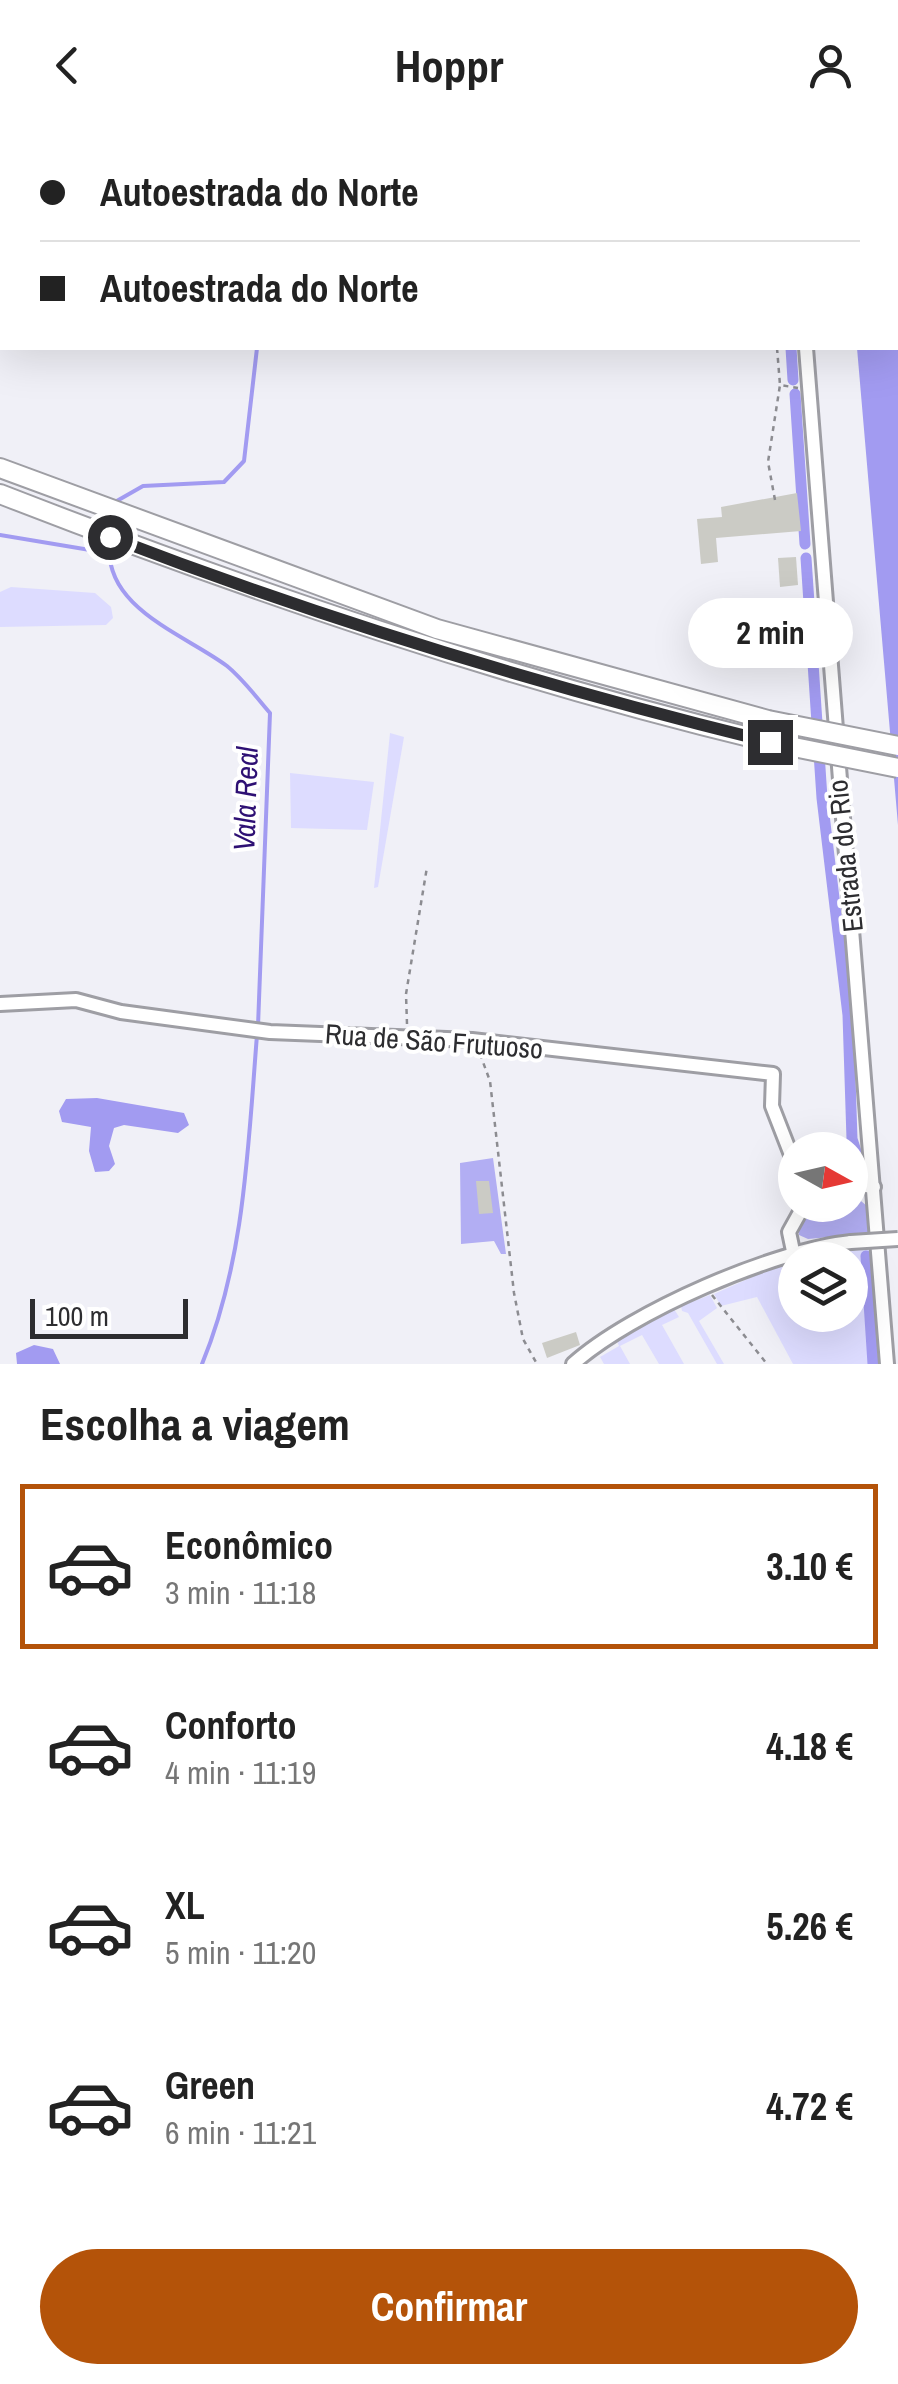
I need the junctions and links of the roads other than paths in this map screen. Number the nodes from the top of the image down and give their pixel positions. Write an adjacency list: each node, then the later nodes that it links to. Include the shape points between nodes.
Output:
1 (806, 350): 9 (street, Estrada do Rio)
2 (0, 468): 4 (highway, bridge, via 437,629 768,720)
3 (0, 494): 5 (highway, bridge, via 432,649 626,708)
4 (898, 746)
5 (898, 768)
6 (0, 1004): 7 (street, Rua de São Frutuoso, via 76,1000 270,1032 413,1036 773,1074 772,1106)
7 (782, 1132)
8 (868, 1186): 9 (street)
9 (874, 1187): 14 (street, Estrada do Rio)
10 (898, 1239): 11 (street, bridge)
11 (851, 1242)
12 (778, 1258): 13 (street, via 632,1322)
13 (573, 1364)
14 (886, 1364)

